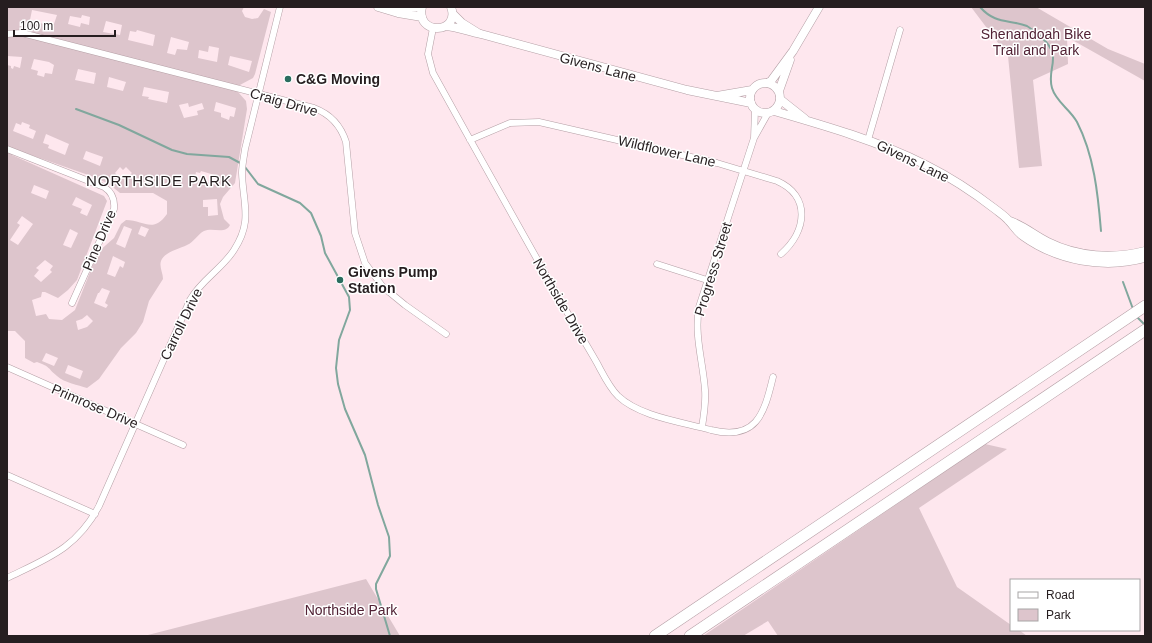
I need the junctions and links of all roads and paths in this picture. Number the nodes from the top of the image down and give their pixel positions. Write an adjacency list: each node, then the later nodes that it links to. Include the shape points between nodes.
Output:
1 (280, 7): 16 (street, Carroll Drive)
2 (422, 7): 4 (street); 6 (street)
3 (819, 7): 12 (street)
4 (382, 8): 6 (street)
5 (452, 11): 7 (street, via 451,19); 11 (street, Givens Lane, via 462,23)
6 (422, 17): 8 (street, via 425,23)
7 (446, 26): 8 (street); 11 (street, Givens Lane)
8 (433, 28): 23 (street, Northside Drive, via 428,54 433,73)
9 (900, 30): 24 (street)
10 (7, 34): 16 (street, Craig Drive, via 22,33)
11 (481, 34): 17 (street, Givens Lane)
12 (793, 51): 13 (street); 15 (street)
13 (767, 83): 14 (street, via 758,84); 15 (street)
14 (752, 90): 17 (street, Givens Lane); 19 (street, via 750,94)
15 (779, 91): 18 (street)
16 (258, 94): 36 (street, Craig Drive, via 318,109 330,116 338,125 346,142 355,233 365,263 383,287); 39 (street, Carroll Drive, via 242,164 246,206 241,238 233,252 195,291)
17 (716, 96): 19 (street, Givens Lane)
18 (781, 100): 20 (street); 21 (street, Givens Lane)
19 (753, 107): 20 (street); 22 (street, Progress Street)
20 (771, 112): 21 (street, Givens Lane); 22 (street, Progress Street)
21 (808, 120): 24 (street, Givens Lane)
22 (754, 138): 26 (street, Progress Street)
23 (470, 140): 26 (street, Wildflower Lane, via 510,123 539,122); 40 (street, Northside Drive, via 566,311 618,396 638,408 659,416)
24 (868, 140): 27 (street, Givens Lane, via 947,176)
25 (7, 149): 33 (street, Pine Drive, via 104,187 112,194 114,209)
26 (745, 171): 29 (street, Wildflower Lane, via 786,185 794,192 799,202 802,212 799,229 791,245); 32 (street, Progress Street)
27 (1010, 221): 28 (street, Givens Lane, via 1054,245 1082,253 1116,256); 30 (street, Givens Lane, via 1017,231 1033,243 1075,260 1114,263)
28 (1145, 251)
29 (782, 254)
30 (1145, 258)
31 (657, 264): 32 (street)
32 (707, 280): 40 (street, Progress Street, via 696,320 705,388)
33 (72, 303)
34 (1145, 306): 45 (highway)
35 (1145, 330): 46 (highway)
36 (446, 334)
37 (7, 368): 39 (street, Primrose Drive)
38 (773, 377): 40 (street, Northside Drive, via 765,408 761,417 751,427 736,433 718,432)
39 (135, 423): 41 (street, Primrose Drive); 43 (street, Carroll Drive)
40 (702, 427)
41 (184, 445)
42 (7, 475): 43 (street)
43 (95, 514): 44 (street, Carroll Drive, via 67,547)
44 (7, 578)
45 (655, 636)
46 (690, 636)

